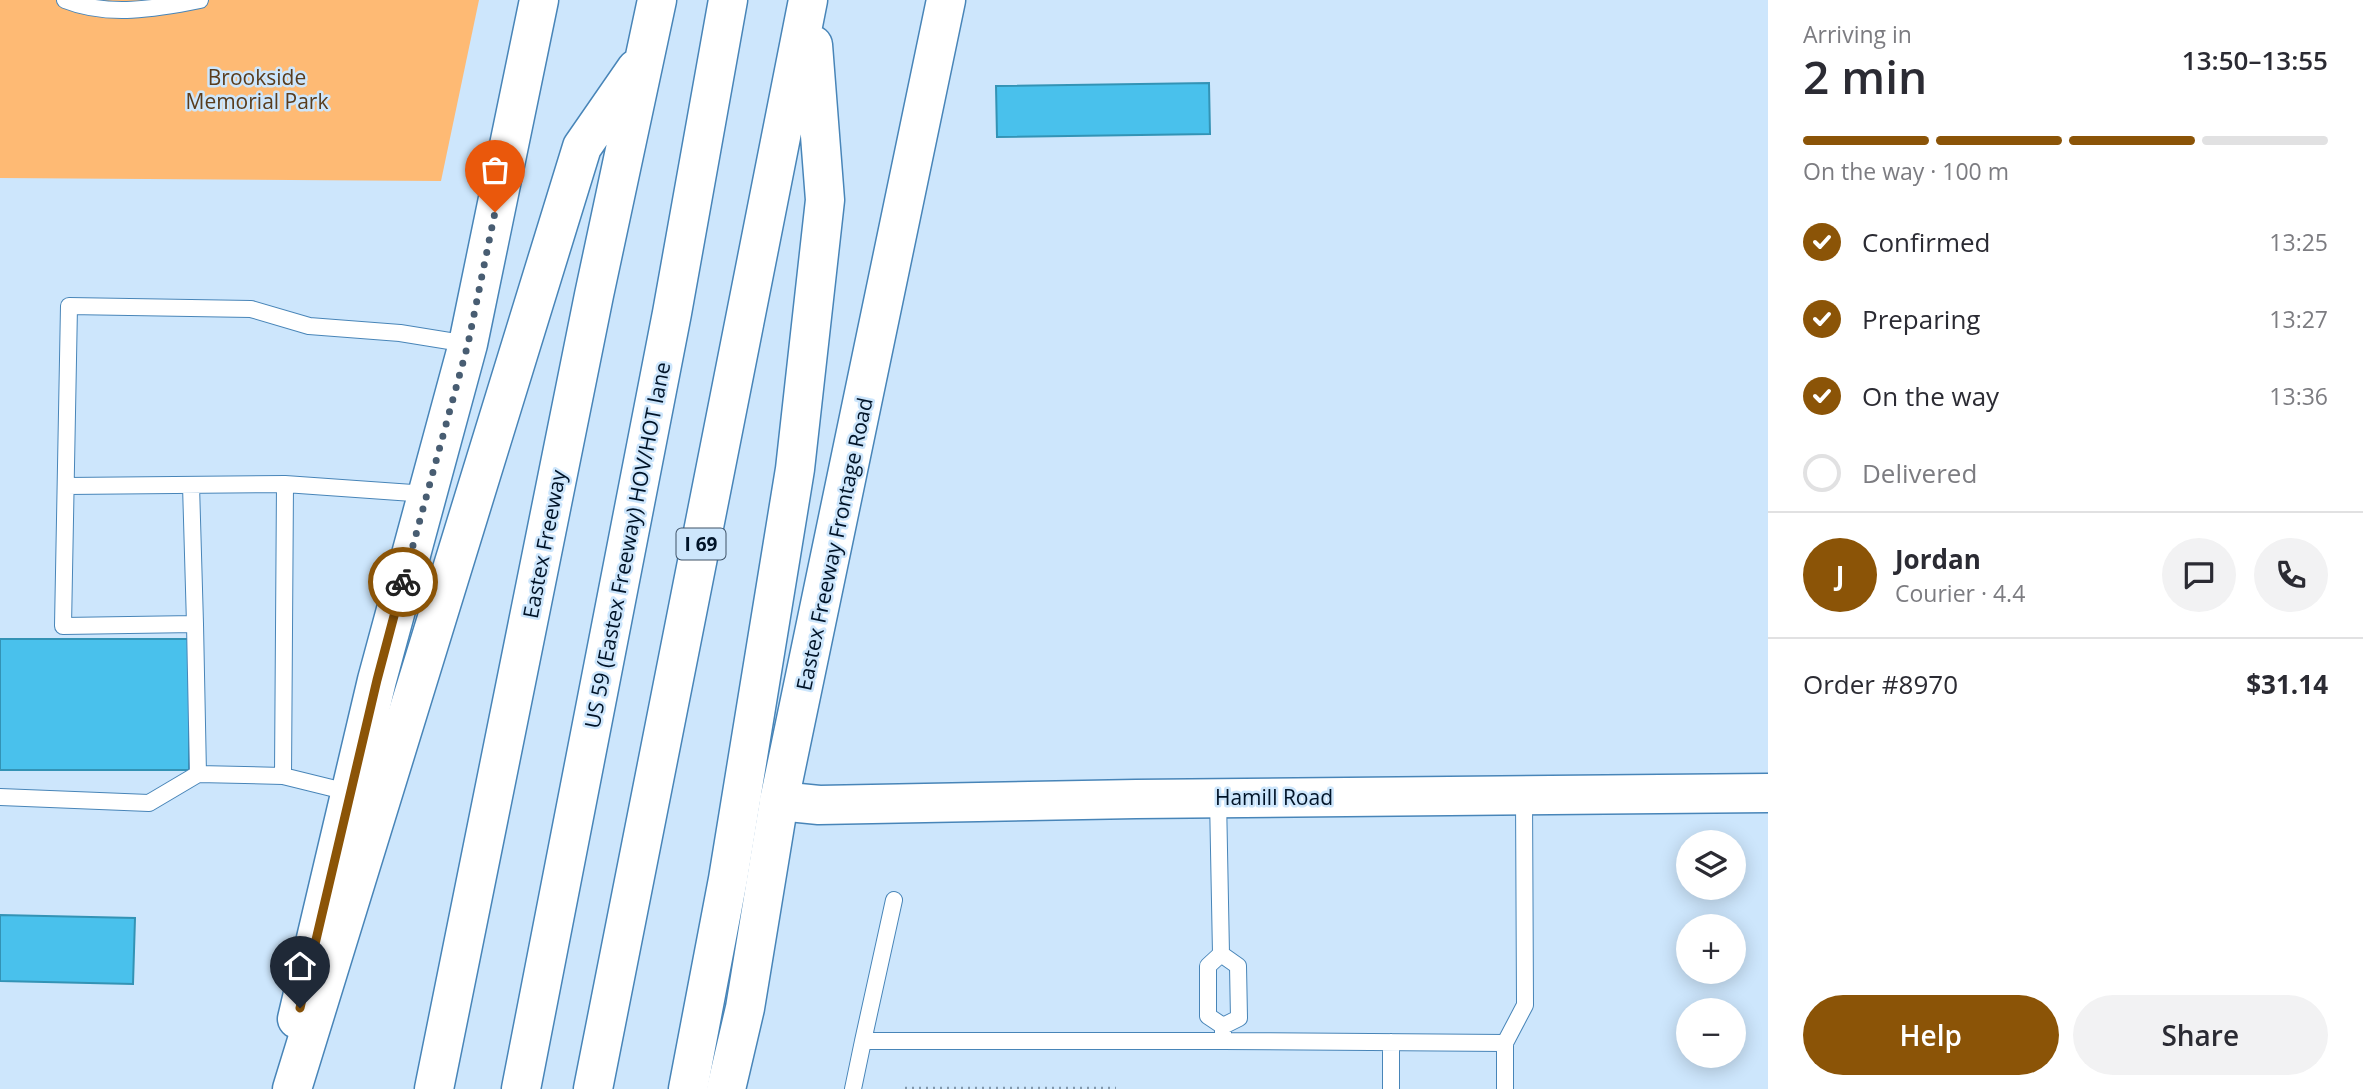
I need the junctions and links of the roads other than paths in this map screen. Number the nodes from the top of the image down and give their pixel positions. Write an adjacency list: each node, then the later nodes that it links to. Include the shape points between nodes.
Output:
1 (65, 0): 2 (lane, via 111,11)
2 (200, 0)
3 (539, 0): 9 (main road)
4 (657, 0): 8 (main road, Eastex Freeway)
5 (727, 0): 32 (main road, US 59 (Eastex Freeway) HOV/HOT lane, via 672,313)
6 (809, 0): 33 (main road, I 69); 34 (main road, via 825,200 795,469 728,879)
7 (946, 0): 22 (main road, Eastex Freeway Frontage Road)
8 (645, 56): 20 (main road, via 582,148); 31 (main road, Eastex Freeway)
9 (468, 344): 12 (lane, via 309,326 251,309 69,306); 13 (main road)
10 (285, 484): 11 (lane); 13 (lane); 16 (lane)
11 (191, 485): 12 (lane); 14 (lane)
12 (66, 486): 14 (lane, via 63,626)
13 (427, 494): 20 (main road, via 377,680)
14 (195, 624): 15 (lane)
15 (198, 774): 16 (lane); 19 (lane, via 149,803)
16 (283, 776): 20 (lane)
17 (1768, 793): 18 (main road, Hamill Road)
18 (1524, 795): 21 (main road, Hamill Road); 28 (lane, via 1525,1005)
19 (0, 797)
20 (366, 797): 29 (main road); 30 (main road)
21 (1218, 798): 22 (main road, Hamill Road, via 819,805); 24 (lane)
22 (779, 801): 35 (main road, Eastex Freeway Frontage Road, via 746,1008)
23 (894, 900): 26 (lane)
24 (1221, 954): 25 (lane, via 1208,966 1208,1016); 25 (lane, via 1238,966 1239,1018)
25 (1223, 1034): 26 (lane); 27 (lane)
26 (863, 1041): 36 (lane)
27 (1391, 1042): 28 (lane); 37 (lane)
28 (1505, 1043): 38 (lane)
29 (281, 1089)
30 (292, 1089)
31 (433, 1089)
32 (521, 1089)
33 (593, 1089)
34 (688, 1089)
35 (726, 1089)
36 (853, 1089)
37 (1391, 1089)
38 (1505, 1089)

